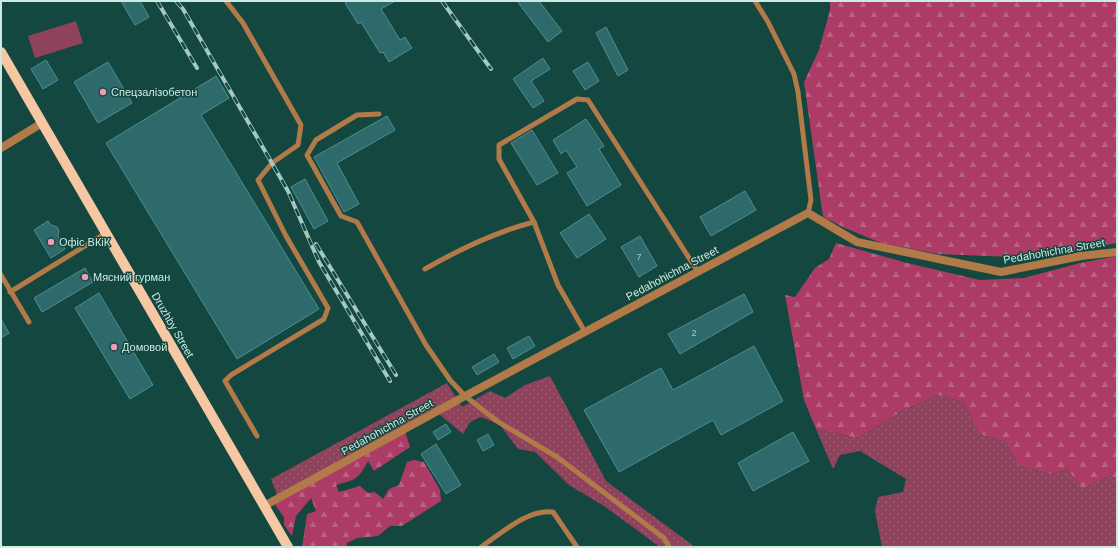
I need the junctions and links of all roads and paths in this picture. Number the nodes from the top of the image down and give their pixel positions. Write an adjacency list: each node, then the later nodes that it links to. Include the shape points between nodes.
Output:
1 (226, 1): 18 (lane, via 243,23 301,125 298,145 272,162 258,180 286,236 328,308 324,319 225,381)
2 (755, 1): 7 (lane, via 794,74 811,200)
3 (1, 52): 5 (main road, Druzhby Street)
4 (379, 114): 17 (lane, via 357,115 316,140 307,155 341,216 357,222 426,345 450,380)
5 (42, 123): 6 (street); 9 (main road, Druzhby Street)
6 (1, 148)
7 (808, 213): 10 (street, Pedahohichna Street, via 857,242 1001,272 1081,256); 12 (street, Pedahohichna Street)
8 (534, 222): 11 (lane, via 512,227 460,249); 12 (lane, via 499,159 498,145 577,99 588,100); 16 (lane, via 558,285)
9 (106, 233): 14 (lane); 19 (main road, Druzhby Street)
10 (1117, 252)
11 (425, 269)
12 (698, 272): 16 (street, Pedahohichna Street)
13 (1, 275): 14 (lane)
14 (10, 292): 15 (lane)
15 (29, 322)
16 (585, 332): 17 (street, Pedahohichna Street)
17 (465, 396): 19 (street, Pedahohichna Street); 23 (lane, via 497,421 557,457 664,538)
18 (258, 436)
19 (264, 506): 20 (main road, Druzhby Street)
20 (288, 547)
21 (481, 547): 22 (lane, via 526,517 542,510 553,512)
22 (577, 547)
23 (669, 547)

